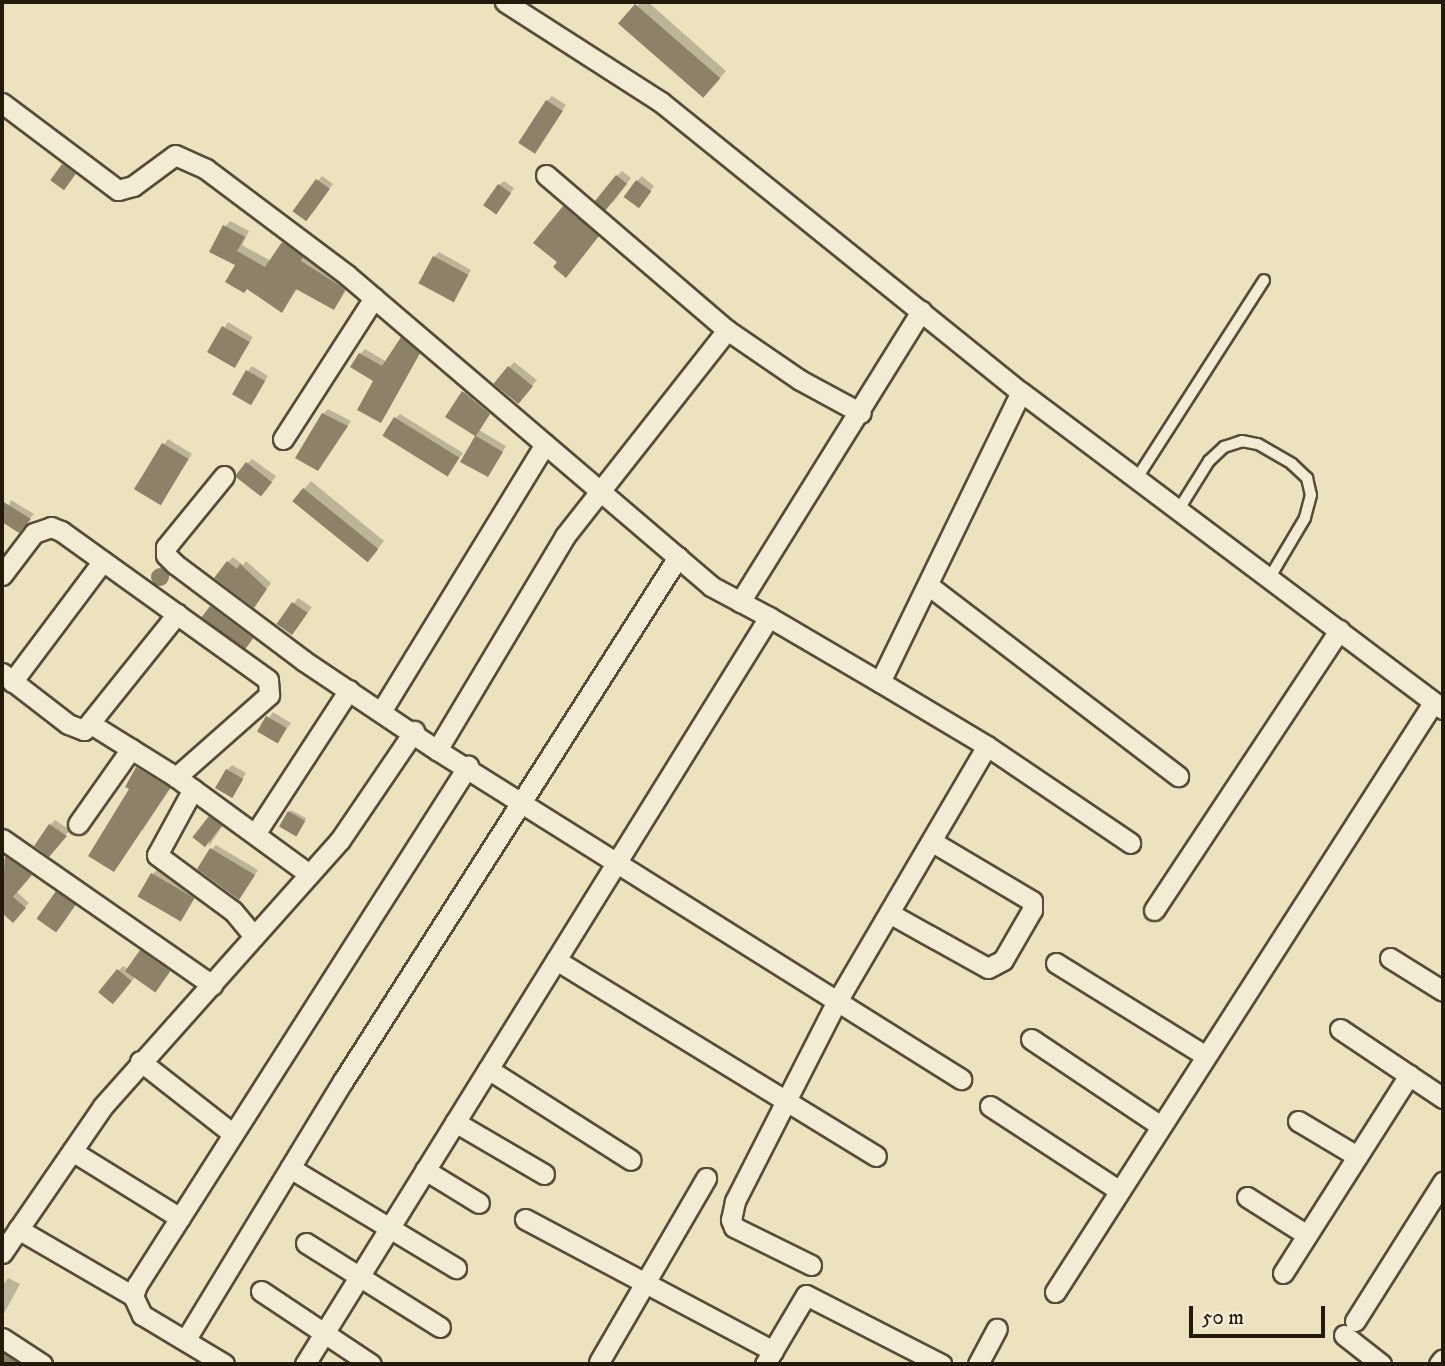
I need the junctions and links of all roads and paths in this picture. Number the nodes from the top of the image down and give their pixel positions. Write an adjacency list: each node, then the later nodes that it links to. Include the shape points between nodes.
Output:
1 (505, 2): 6 (street, via 661,102)
2 (2, 103): 5 (street, via 118,190 133,186 175,155 184,155)
3 (546, 175): 7 (street)
4 (1264, 280): 13 (lane)
5 (374, 298): 10 (street); 11 (street)
6 (921, 311): 8 (street); 9 (street)
7 (727, 330): 9 (street, via 800,380); 14 (street)
8 (1021, 392): 13 (street); 20 (street)
9 (861, 413): 21 (street)
10 (283, 439)
11 (545, 444): 14 (street); 29 (street)
12 (224, 476): 27 (street, via 166,547 166,555)
13 (1137, 478): 15 (street)
14 (600, 495): 16 (street); 34 (street, via 565,536)
15 (1179, 509): 19 (street); 19 (lane, via 1209,461 1224,447 1242,441 1258,444 1292,464 1307,478 1311,495 1305,518)
16 (678, 557): 21 (street, via 711,586); 39 (street)
17 (103, 561): 18 (street, via 51,527 34,533); 22 (street); 25 (street)
18 (2, 575)
19 (1270, 577): 24 (street)
20 (928, 585): 26 (street); 36 (street)
21 (740, 602): 23 (street)
22 (177, 614): 30 (street); 37 (street, via 268,680 270,688 269,695)
23 (769, 617): 26 (street); 45 (street)
24 (1339, 630): 28 (street); 47 (street)
25 (7, 678): 30 (street, via 68,724 84,730)
26 (880, 682): 32 (street)
27 (349, 690): 29 (street); 41 (street)
28 (1438, 706): 58 (street)
29 (382, 710): 31 (street)
30 (90, 724): 33 (street)
31 (414, 731): 34 (street); 46 (street, via 340,840)
32 (987, 746): 42 (street); 43 (street)
33 (131, 749): 37 (street); 40 (street)
34 (437, 750): 35 (street)
35 (468, 766): 39 (street); 69 (street)
36 (1178, 776)
37 (176, 777): 38 (street)
38 (193, 789): 41 (street); 49 (street, via 157,855 233,911)
39 (525, 802): 45 (street); 74 (street)
40 (78, 824)
41 (255, 834): 46 (street)
42 (931, 841): 48 (street); 48 (street, via 1032,901 1032,910 1003,960 988,968)
43 (1130, 843)
44 (4, 844): 53 (street)
45 (618, 862): 51 (street); 55 (street)
46 (309, 874): 49 (street)
47 (1154, 910)
48 (889, 913): 55 (street)
49 (254, 936): 53 (street)
50 (1390, 958): 54 (street)
51 (556, 960): 60 (street); 64 (street)
52 (1055, 963): 58 (street)
53 (212, 985): 59 (street)
54 (1443, 991)
55 (836, 1003): 62 (street); 64 (street)
56 (1340, 1030): 61 (street)
57 (1031, 1039): 68 (street)
58 (1206, 1056): 68 (street)
59 (140, 1061): 69 (street); 70 (street)
60 (488, 1069): 67 (street); 73 (street)
61 (1409, 1075): 63 (street); 72 (street)
62 (961, 1079)
63 (1443, 1098)
64 (784, 1102): 71 (street); 89 (street, via 730,1220 743,1234)
65 (990, 1106): 79 (street)
66 (1298, 1121): 72 (street)
67 (455, 1122): 75 (street); 76 (street)
68 (1161, 1126): 79 (street)
69 (233, 1134): 82 (street)
70 (72, 1151): 82 (street); 85 (street)
71 (876, 1156)
72 (1357, 1156): 86 (street)
73 (631, 1160)
74 (290, 1168): 84 (street); 101 (street)
75 (425, 1170): 81 (street); 84 (street)
76 (544, 1174)
77 (706, 1178): 93 (street)
78 (1443, 1182): 111 (street, via 1350,1328)
79 (1120, 1191): 95 (street)
80 (1247, 1197): 86 (street)
81 (479, 1203)
82 (180, 1218): 96 (street)
83 (525, 1219): 93 (street)
84 (390, 1228): 90 (street); 92 (street)
85 (18, 1229): 88 (street); 96 (street)
86 (1307, 1235): 91 (street)
87 (306, 1243): 92 (street)
88 (2, 1253)
89 (811, 1265)
90 (456, 1268)
91 (1283, 1273)
92 (358, 1279): 97 (street); 99 (street)
93 (647, 1285): 102 (street); 104 (street)
94 (261, 1291): 99 (street)
95 (1055, 1292)
96 (133, 1296): 101 (street, via 142,1315)
97 (440, 1327)
98 (997, 1329): 110 (street)
99 (324, 1334): 107 (street); 108 (street)
100 (2, 1338): 105 (street)
101 (186, 1339): 106 (street)
102 (769, 1358): 109 (street, via 806,1295)
103 (1443, 1359): 112 (street)
104 (599, 1362)
105 (43, 1364)
106 (224, 1364)
107 (305, 1364)
108 (370, 1364)
109 (941, 1364)
110 (978, 1364)
111 (1381, 1364)
112 (1439, 1364)

